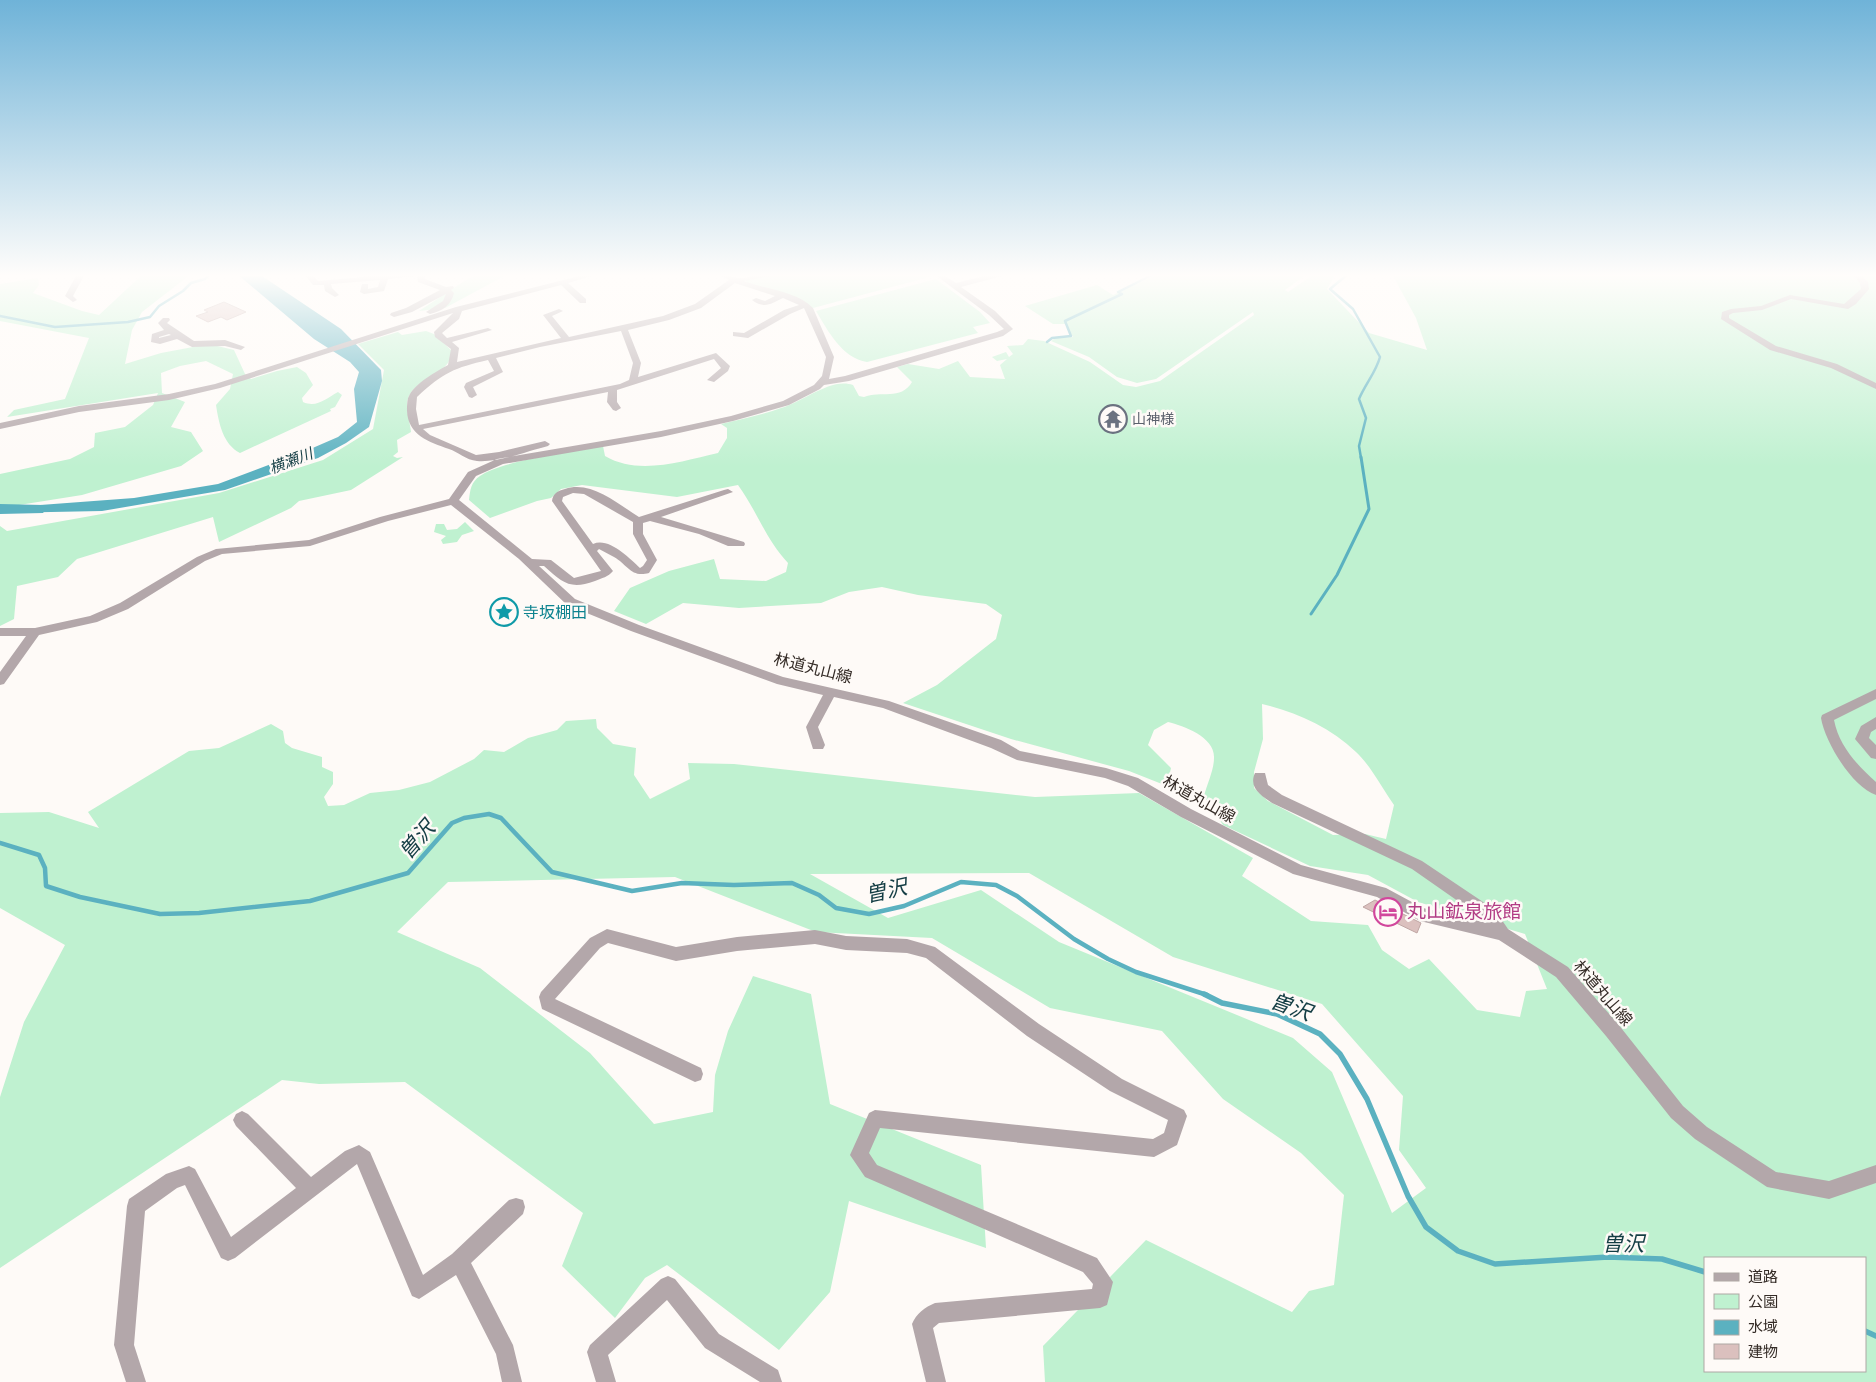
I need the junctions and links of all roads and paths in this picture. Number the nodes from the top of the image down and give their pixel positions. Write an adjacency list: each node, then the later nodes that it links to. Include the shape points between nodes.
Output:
1 (154, 338): 2 (street, via 160,342)
2 (170, 338)
3 (185, 338): 14 (street, via 192,344 225,343)
4 (363, 338): 26 (street, via 217,386)
5 (443, 338): 13 (street)
6 (455, 338): 13 (street)
7 (575, 338): 12 (street)
8 (628, 338): 18 (street, via 637,363)
9 (823, 338): 19 (street, via 830,357)
10 (985, 338): 19 (street, via 846,379)
11 (1759, 338): 20 (street, via 1773,348 1834,366)
12 (567, 340): 15 (street)
13 (445, 341): 16 (street, via 455,348)
14 (241, 347)
15 (491, 357): 16 (street); 22 (street, via 499,372 470,385)
16 (452, 366): 27 (street, via 413,396 412,413)
17 (711, 380): 18 (street, via 726,366 716,356)
18 (632, 381): 21 (street)
19 (823, 382): 30 (street, via 786,403 733,418 661,434 500,461 472,474)
20 (1876, 386)
21 (613, 388): 24 (street); 25 (street, via 612,402)
22 (472, 395)
23 (519, 395): 24 (street)
24 (521, 407): 27 (street)
25 (616, 408)
26 (0, 426)
27 (416, 428): 28 (street, via 418,433 435,442 476,458)
28 (545, 444)
29 (728, 492): 31 (street)
30 (453, 501): 35 (street, 林道丸山線); 37 (street, via 304,544 220,551 201,559 124,606 76,624)
31 (652, 518): 32 (street); 33 (street, via 688,526 731,544)
32 (638, 522): 34 (street, via 638,534 652,560 646,570 637,571 604,546); 34 (street, via 585,490 564,492 557,501)
33 (740, 544)
34 (591, 548): 35 (street, via 592,554 607,571 579,582 568,582 547,562)
35 (531, 563): 39 (street, 林道丸山線, via 571,602 781,680)
36 (0, 632): 37 (street)
37 (35, 632): 38 (street)
38 (0, 681)
39 (831, 692): 42 (street, via 812,727); 46 (street, 林道丸山線, via 885,704 996,744 1017,755 1106,773 1133,782 1298,870 1381,892 1420,914)
40 (1876, 694): 45 (street, via 1827,718 1828,731 1853,770)
41 (1876, 722): 43 (street, via 1866,729 1862,739)
42 (818, 745)
43 (1876, 754)
44 (1260, 777): 46 (street, via 1261,788 1277,799 1417,865 1490,915)
45 (1876, 790)
46 (1503, 934): 49 (street, 林道丸山線, via 1562,972 1677,1112 1701,1133 1773,1181 1829,1190)
47 (695, 1074): 57 (street, via 548,1004 547,997 606,936 676,954 814,937 846,943 907,946 930,952 1032,1030 1116,1085 1178,1116 1171,1139 1154,1148 875,1119 859,1155 871,1171 1090,1265 1103,1282 1100,1298 935,1313 922,1324)
48 (242, 1120): 50 (street)
49 (1876, 1174)
50 (310, 1189): 52 (street, via 351,1157 360,1154 419,1289); 53 (street, via 228,1251 188,1175 172,1180 136,1206 124,1345)
51 (516, 1207): 52 (street)
52 (459, 1261): 54 (street, via 506,1352)
53 (136, 1382)
54 (512, 1382)
55 (606, 1382): 56 (street, via 597,1352 668,1286 712,1341 771,1377)
56 (772, 1382)
57 (936, 1382)

